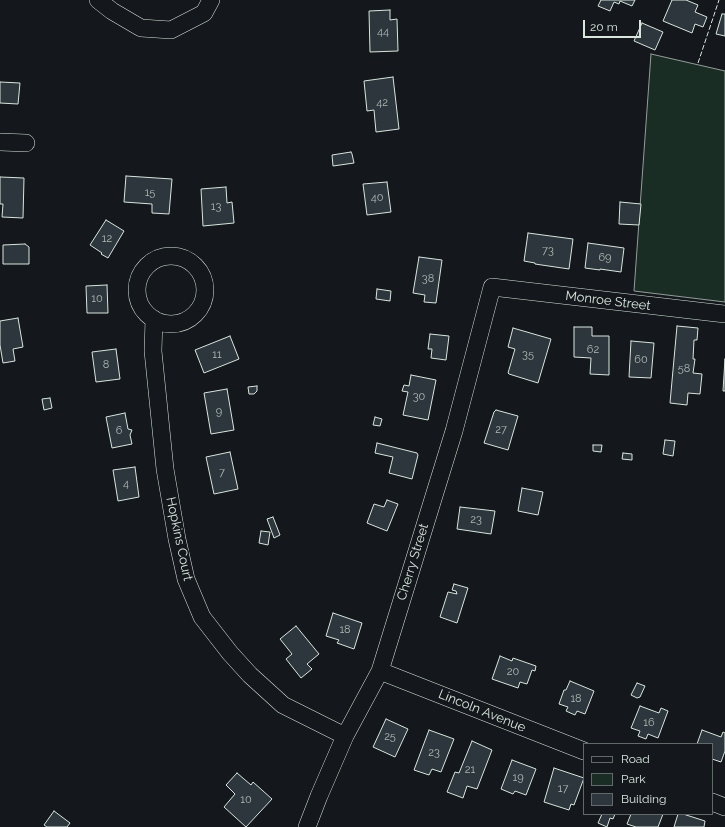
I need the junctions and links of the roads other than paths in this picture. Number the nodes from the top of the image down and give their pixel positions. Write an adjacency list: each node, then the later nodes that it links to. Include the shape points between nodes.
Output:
1 (98, 0): 3 (street)
2 (211, 0): 3 (street, via 204,13 171,30 141,28)
3 (115, 5)
4 (0, 142): 5 (street)
5 (26, 143)
6 (492, 287): 7 (street, Monroe Street); 9 (street, Cherry Street, via 454,431)
7 (725, 314)
8 (154, 319): 10 (street, Hopkins Court, via 153,351 165,469 186,579 202,617 250,675 282,705)
9 (380, 671): 10 (street, Cherry Street); 11 (street, Lincoln Avenue)
10 (345, 736): 14 (street, Cherry Street)
11 (583, 751)
12 (713, 802): 13 (street)
13 (725, 807)
14 (307, 827)

